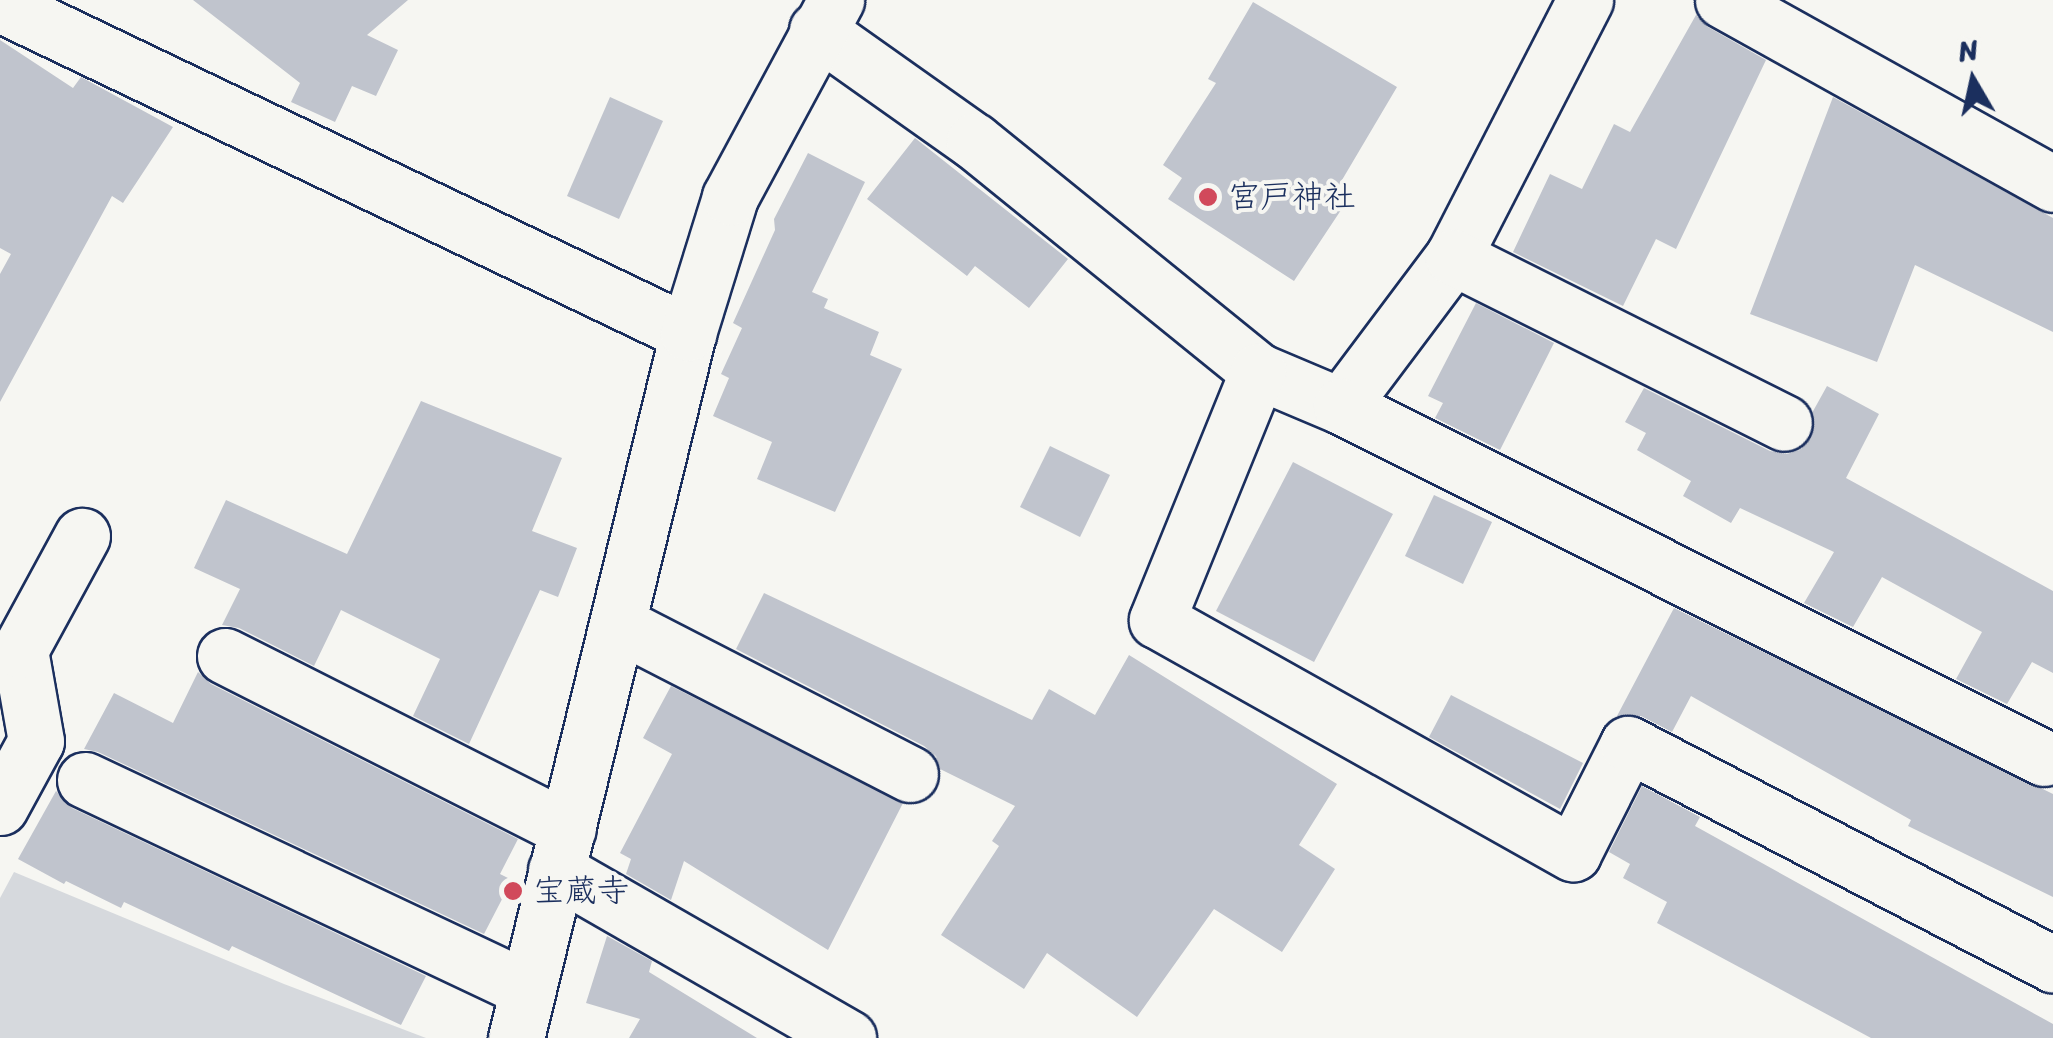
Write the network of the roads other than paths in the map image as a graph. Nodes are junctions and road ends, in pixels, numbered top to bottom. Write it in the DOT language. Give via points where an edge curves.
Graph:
graph roads {
  1 [pos="1586,0"];
  2 [pos="1724,0"];
  3 [pos="0,4"];
  4 [pos="826,15"];
  5 [pos="2053,184"];
  6 [pos="1453,257"];
  7 [pos="688,333"];
  8 [pos="1258,372"];
  9 [pos="1341,406"];
  10 [pos="1784,423"];
  11 [pos="82,536"];
  12 [pos="620,626"];
  13 [pos="224,656"];
  14 [pos="2044,758"];
  15 [pos="910,774"];
  16 [pos="85,780"];
  17 [pos="0,807"];
  18 [pos="562,849"];
  19 [pos="2053,964"];
  20 [pos="522,1014"];
  21 [pos="848,1038"];
  1 -- 6 [label="street"];
  2 -- 5 [label="street"];
  3 -- 7 [label="street"];
  4 -- 7 [label="street" via="730,196"];
  4 -- 8 [label="street"];
  6 -- 9 [label="street"];
  6 -- 10 [label="street"];
  7 -- 12 [label="street"];
  8 -- 9 [label="street"];
  8 -- 19 [label="street" via="1157,620 1573,853 1628,744"];
  9 -- 14 [label="street"];
  11 -- 17 [label="street" via="20,650 36,741"];
  12 -- 15 [label="street"];
  12 -- 18 [label="street"];
  13 -- 18 [label="street"];
  16 -- 20 [label="street"];
  18 -- 20 [label="street"];
  18 -- 21 [label="street"];
}
